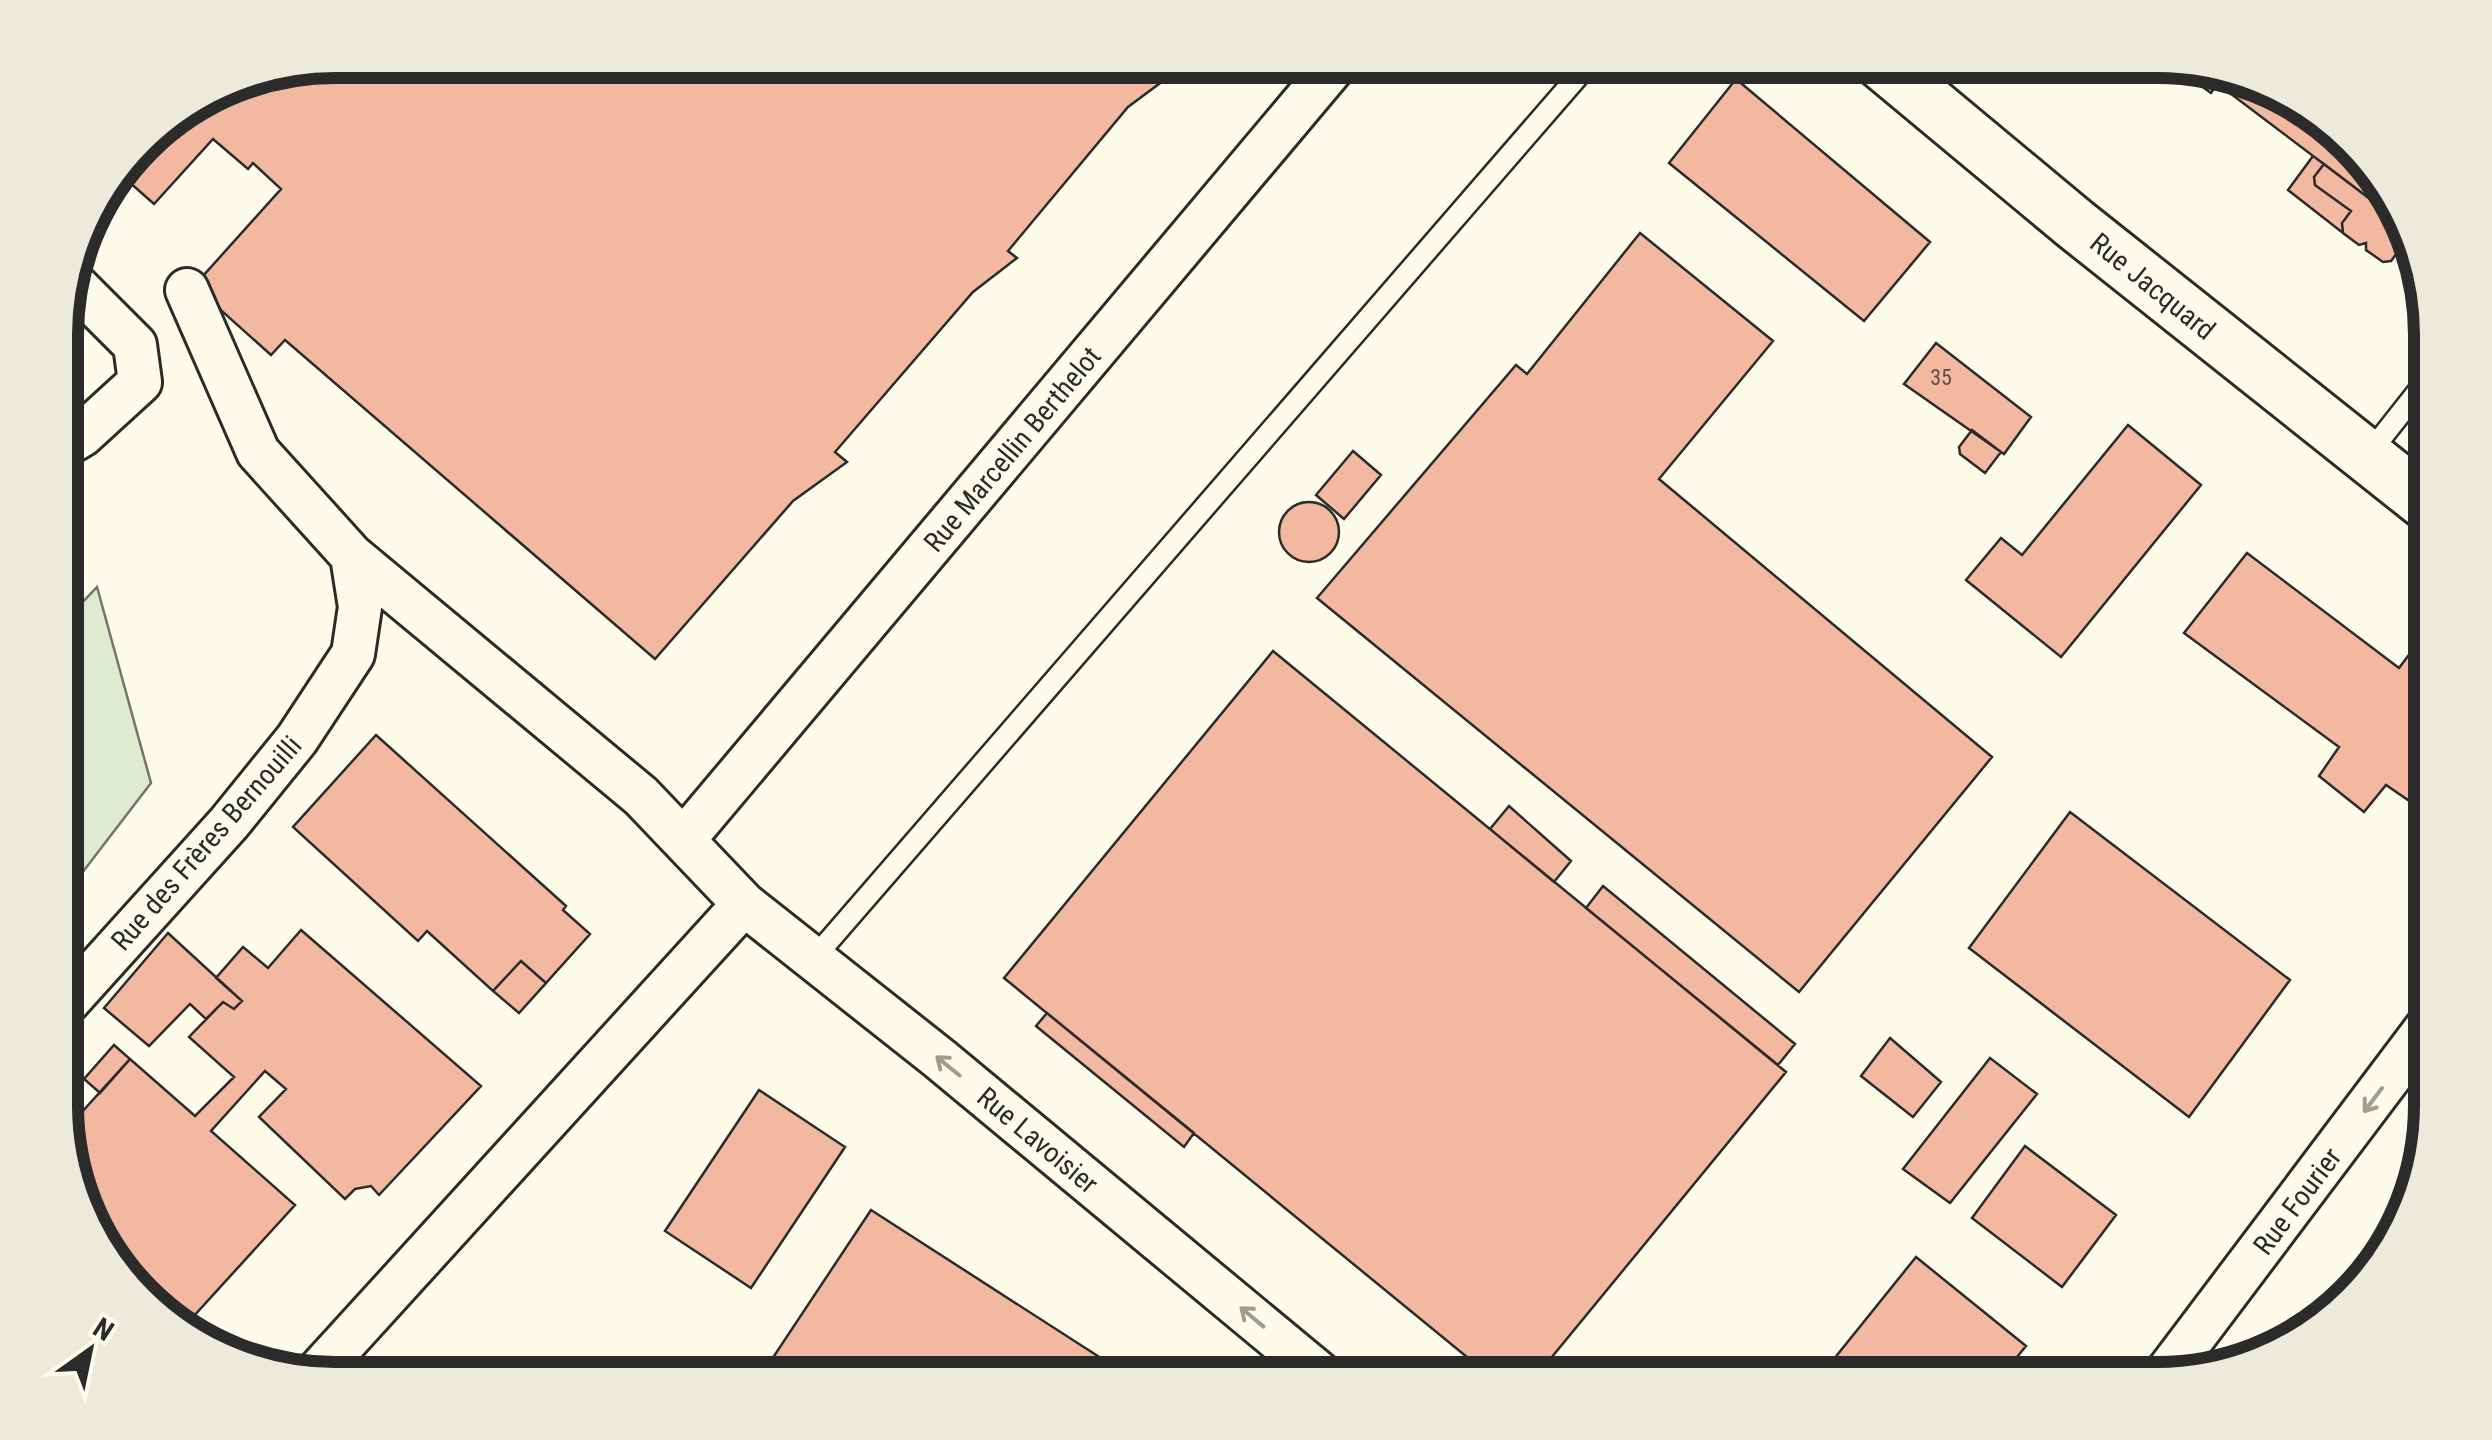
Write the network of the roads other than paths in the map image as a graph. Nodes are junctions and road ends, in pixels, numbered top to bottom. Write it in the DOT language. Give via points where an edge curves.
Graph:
graph roads {
  1 [pos="1324,78"];
  2 [pos="1576,78"];
  3 [pos="1900,78"];
  4 [pos="188,290"];
  5 [pos="82,293"];
  6 [pos="2414,398"];
  7 [pos="78,437"];
  8 [pos="2368,456"];
  9 [pos="2414,493"];
  10 [pos="352,556"];
  11 [pos="686,838"];
  12 [pos="744,904"];
  13 [pos="814,958"];
  14 [pos="78,990"];
  15 [pos="2414,1046"];
  16 [pos="327,1362"];
  17 [pos="1305,1362"];
  18 [pos="2176,1362"];
  1 -- 11 [label="street, Rue Marcellin Berthelot"];
  2 -- 13 [label="lane"];
  3 -- 8 [label="street, Rue Jacquard"];
  4 -- 10 [label="street" via="258,452"];
  5 -- 7 [label="street" via="135,346 140,382"];
  6 -- 8 [label="lane"];
  8 -- 9 [label="street, Rue Jacquard"];
  10 -- 11 [label="street"];
  10 -- 14 [label="street, Rue des Frères Bernouilli" via="360,607 352,654 229,823"];
  11 -- 12 [label="street"];
  12 -- 13 [label="street, Rue Lavoisier"];
  12 -- 16 [label="street"];
  17 -- 13 [label="street, Rue Lavoisier, one-way"];
  15 -- 18 [label="street, Rue Fourier, one-way"];
}
